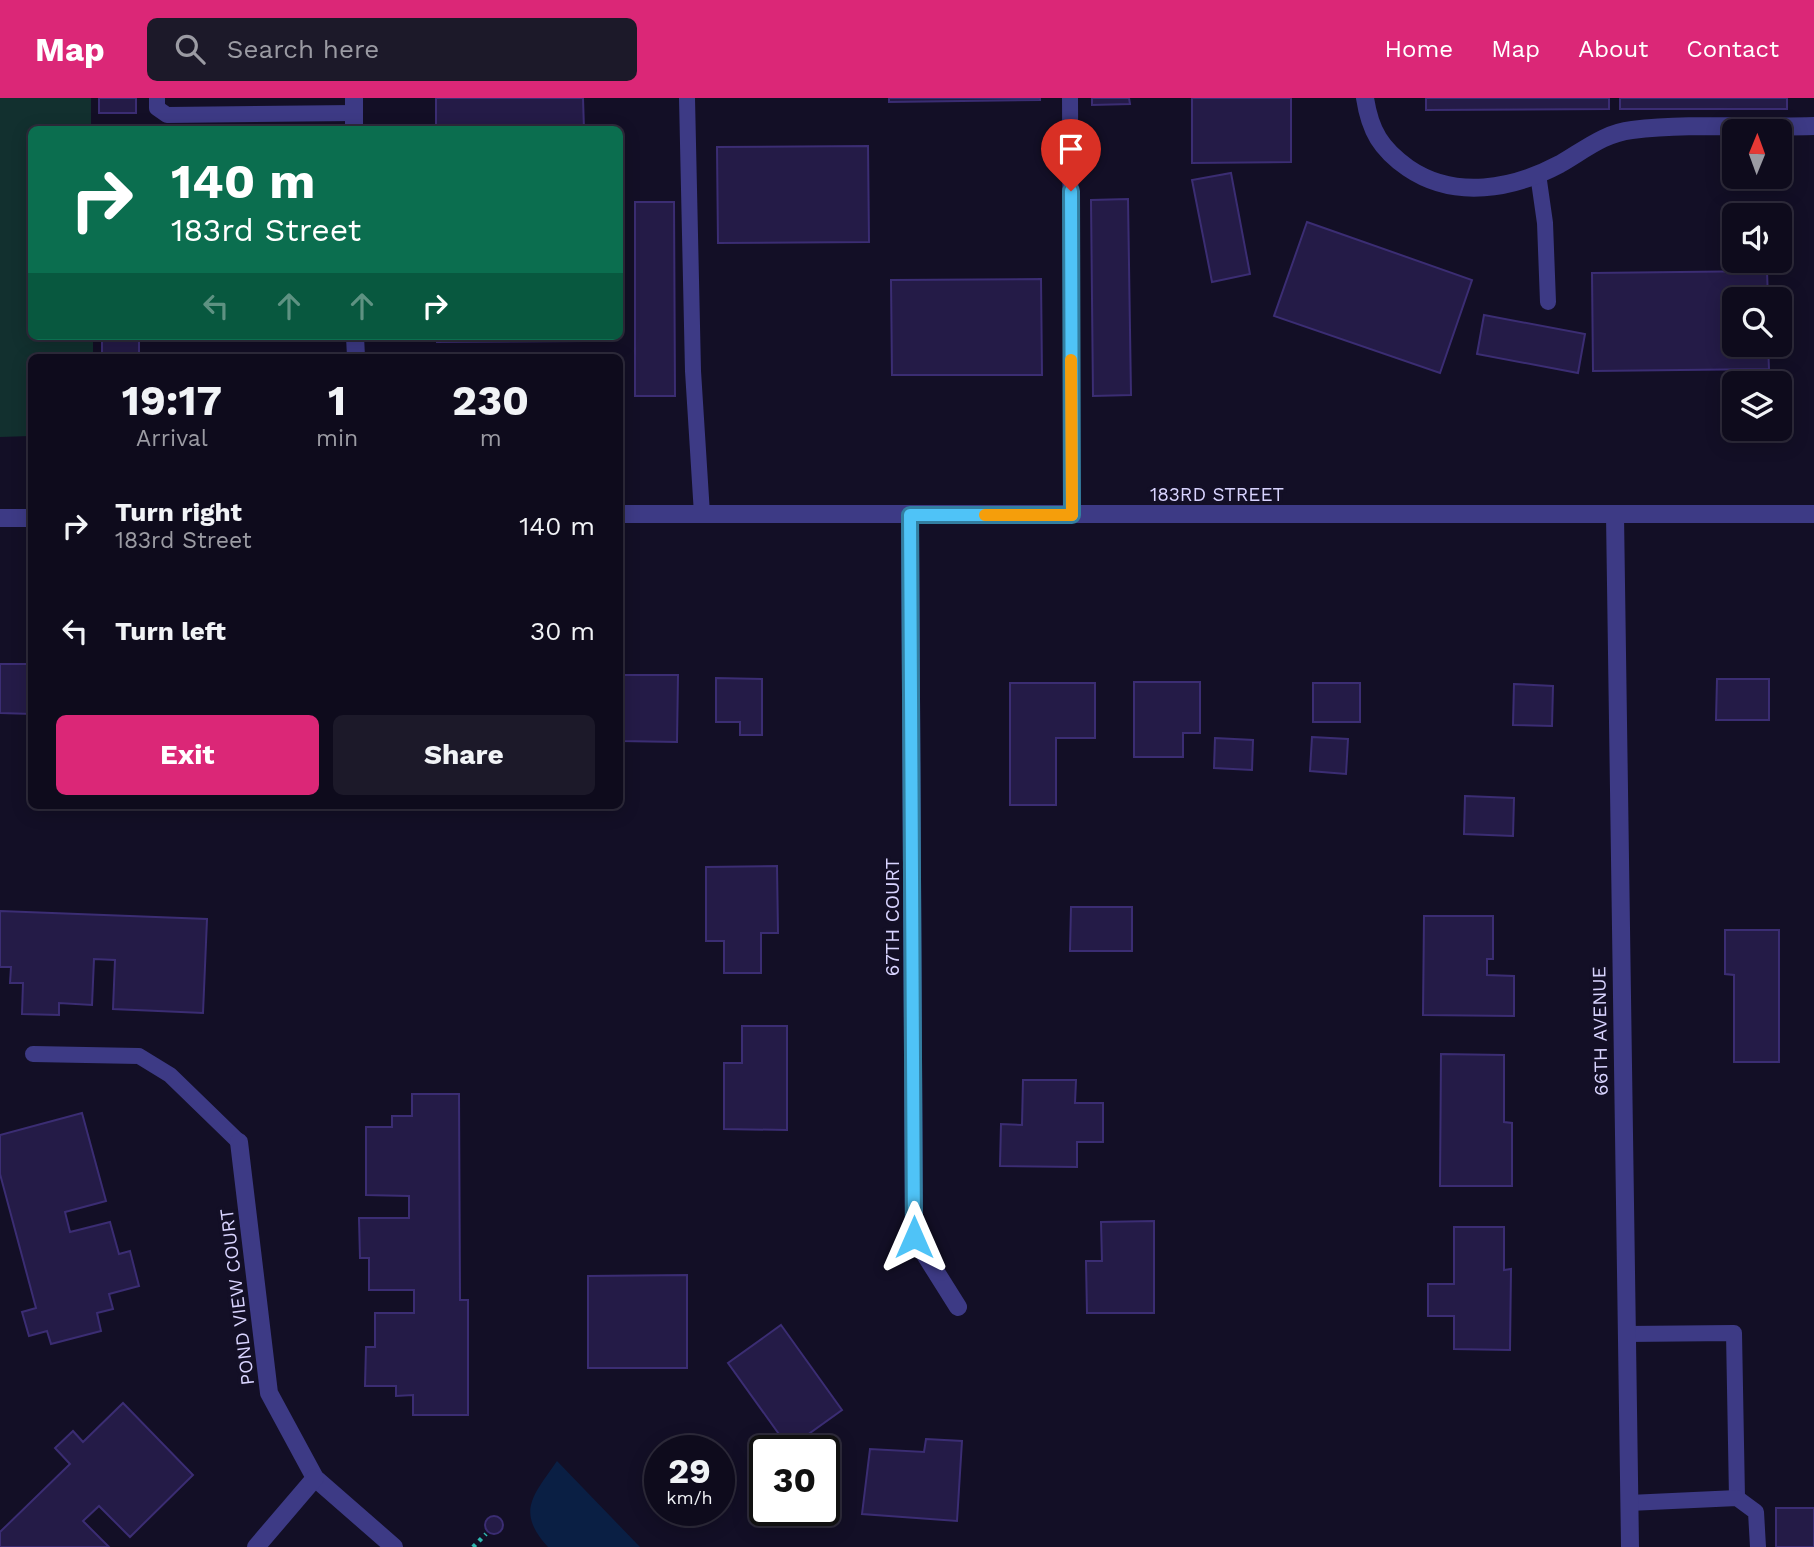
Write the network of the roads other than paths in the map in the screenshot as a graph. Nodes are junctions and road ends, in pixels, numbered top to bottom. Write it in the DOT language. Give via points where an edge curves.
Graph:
graph roads {
  1 [pos="157,98"];
  2 [pos="687,98"];
  3 [pos="1070,98"];
  4 [pos="1365,98"];
  5 [pos="354,113"];
  6 [pos="1814,127"];
  7 [pos="1538,174"];
  8 [pos="1548,302"];
  9 [pos="623,514"];
  10 [pos="702,514"];
  11 [pos="1814,514"];
  12 [pos="910,515"];
  13 [pos="1072,515"];
  14 [pos="1615,515"];
  15 [pos="0,518"];
  16 [pos="28,518"];
  17 [pos="33,1054"];
  18 [pos="239,1142"];
  19 [pos="958,1307"];
  20 [pos="1626,1334"];
  21 [pos="315,1478"];
  22 [pos="1737,1498"];
  23 [pos="1629,1503"];
  24 [pos="256,1547"];
  25 [pos="394,1547"];
  26 [pos="1630,1547"];
  27 [pos="1758,1547"];
  1 -- 5 [label="lane" via="157,108 167,115"];
  2 -- 10 [label="lane" via="693,371"];
  3 -- 13 [label="lane"];
  4 -- 7 [label="street" via="1386,152 1421,176 1457,187 1490,189"];
  6 -- 7 [label="street" via="1629,130 1592,142"];
  7 -- 8 [label="lane"];
  9 -- 10 [label="street, 183RD STREET"];
  10 -- 12 [label="street, 183RD STREET"];
  11 -- 14 [label="street, 183RD STREET"];
  12 -- 13 [label="street, 183RD STREET"];
  12 -- 19 [label="street, 67TH COURT" via="914,1237"];
  13 -- 14 [label="street, 183RD STREET"];
  14 -- 20 [label="street, 66TH AVENUE"];
  15 -- 16 [label="street"];
  17 -- 18 [label="lane" via="139,1056 170,1075"];
  18 -- 21 [label="street, POND VIEW COURT" via="269,1394"];
  20 -- 22 [label="lane" via="1734,1332"];
  20 -- 23 [label="street, 66TH AVENUE"];
  21 -- 24 [label="street"];
  21 -- 25 [label="street"];
  22 -- 23 [label="lane"];
  22 -- 27 [label="lane" via="1756,1512"];
  23 -- 26 [label="street, 66TH AVENUE"];
}
